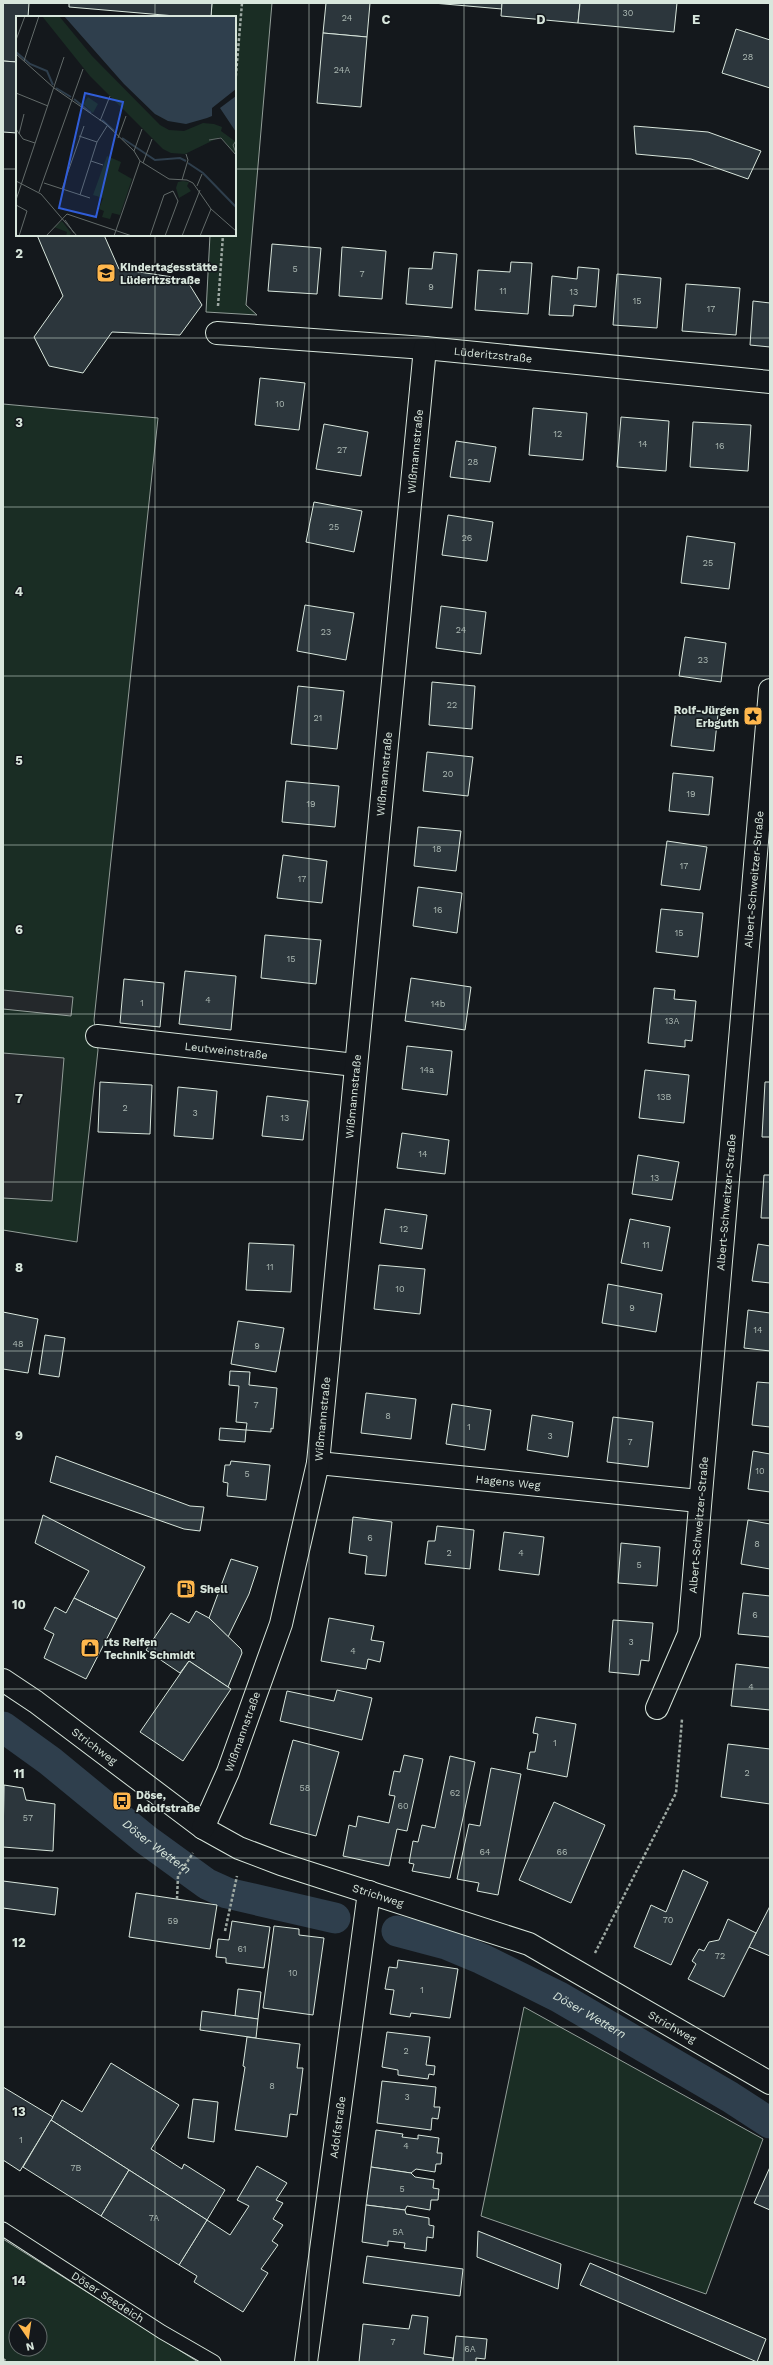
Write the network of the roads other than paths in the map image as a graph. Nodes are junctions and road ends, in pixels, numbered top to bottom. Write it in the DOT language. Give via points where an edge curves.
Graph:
graph roads {
  1 [pos="216,333"];
  2 [pos="425,348"];
  3 [pos="770,382"];
  4 [pos="770,690"];
  5 [pos="97,1036"];
  6 [pos="355,1065"];
  7 [pos="318,1463"];
  8 [pos="700,1502"];
  9 [pos="3,1680"];
  10 [pos="657,1708"];
  11 [pos="203,1828"];
  12 [pos="369,1892"];
  13 [pos="770,2083"];
  14 [pos="3,2230"];
  15 [pos="214,2362"];
  16 [pos="306,2362"];
  1 -- 2 [label="street, Lüderitzstraße"];
  2 -- 3 [label="street, Lüderitzstraße"];
  2 -- 6 [label="street, Wißmannstraße"];
  4 -- 8 [label="street, Albert-Schweitzer-Straße"];
  5 -- 6 [label="street, Leutweinstraße"];
  6 -- 7 [label="street, Wißmannstraße"];
  7 -- 8 [label="street, Hagens Weg"];
  7 -- 11 [label="street, Wißmannstraße" via="281,1624 228,1772"];
  8 -- 10 [label="street, Albert-Schweitzer-Straße" via="689,1634"];
  9 -- 11 [label="street, Strichweg"];
  11 -- 12 [label="street, Strichweg" via="244,1850"];
  12 -- 13 [label="street, Strichweg" via="528,1944"];
  12 -- 16 [label="street, Adolfstraße"];
  14 -- 15 [label="lane, Döser Seedeich" via="162,2332"];
}
